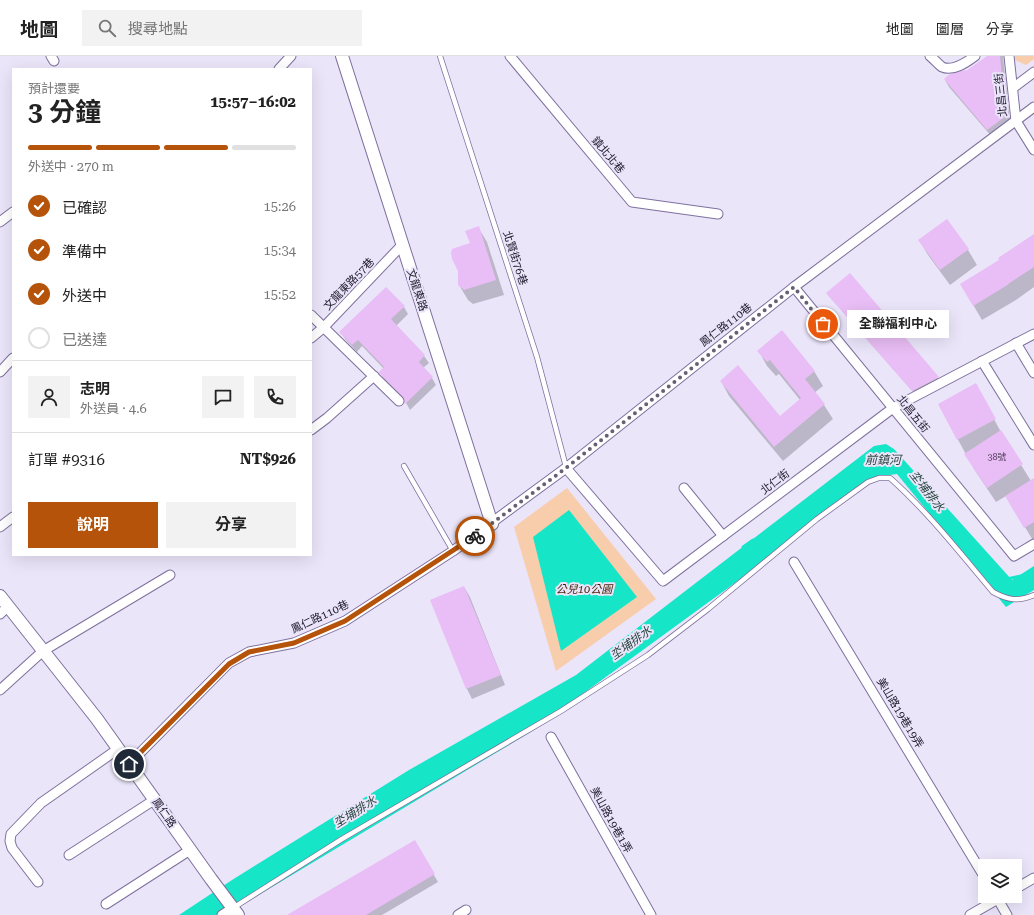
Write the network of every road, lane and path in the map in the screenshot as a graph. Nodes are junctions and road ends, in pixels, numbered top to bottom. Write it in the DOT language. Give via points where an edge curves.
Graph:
graph roads {
  1 [pos="291,56"];
  2 [pos="342,56"];
  3 [pos="440,56"];
  4 [pos="510,56"];
  5 [pos="930,56"];
  6 [pos="975,56"];
  7 [pos="1009,56"];
  8 [pos="280,68"];
  9 [pos="1034,72"];
  10 [pos="1013,88"];
  11 [pos="1034,107"];
  12 [pos="1016,121"];
  13 [pos="1034,150"];
  14 [pos="12,213"];
  15 [pos="718,214"];
  16 [pos="0,222"];
  17 [pos="402,245"];
  18 [pos="794,287"];
  19 [pos="312,316"];
  20 [pos="323,328"];
  21 [pos="1034,334"];
  22 [pos="312,337"];
  23 [pos="1016,343"];
  24 [pos="12,359"];
  25 [pos="982,361"];
  26 [pos="0,372"];
  27 [pos="1034,373"];
  28 [pos="374,376"];
  29 [pos="399,401"];
  30 [pos="893,408"];
  31 [pos="312,429"];
  32 [pos="1034,444"];
  33 [pos="404,466"];
  34 [pos="566,468"];
  35 [pos="684,488"];
  36 [pos="12,518"];
  37 [pos="492,524"];
  38 [pos="0,527"];
  39 [pos="723,536"];
  40 [pos="1034,544"];
  41 [pos="453,551"];
  42 [pos="794,562"];
  43 [pos="170,575"];
  44 [pos="1034,595"];
  45 [pos="3,605"];
  46 [pos="44,651"];
  47 [pos="0,690"];
  48 [pos="551,736"];
  49 [pos="118,749"];
  50 [pos="129,764"];
  51 [pos="154,800"];
  52 [pos="190,850"];
  53 [pos="68,855"];
  54 [pos="978,866"];
  55 [pos="1034,878"];
  56 [pos="38,882"];
  57 [pos="1022,885"];
  58 [pos="989,903"];
  59 [pos="1002,903"];
  60 [pos="106,904"];
  61 [pos="233,909"];
  62 [pos="466,910"];
  63 [pos="222,915"];
  64 [pos="458,915"];
  65 [pos="651,915"];
  66 [pos="970,915"];
  67 [pos="1007,915"];
  1 -- 8 [label="street"];
  2 -- 17 [label="street, 文龍東路"];
  3 -- 34 [label="lane, 北賢街76巷" via="537,357"];
  4 -- 15 [label="street, 鎮北北巷" via="632,202"];
  5 -- 6 [label="street" via="948,68 956,67"];
  7 -- 10 [label="street, 北昌三街"];
  9 -- 10 [label="street"];
  10 -- 12 [label="street, 北昌三街"];
  11 -- 12 [label="street, 鳳仁路110巷"];
  12 -- 13 [label="street, 北昌三街"];
  12 -- 18 [label="street, 鳳仁路110巷"];
  14 -- 16 [label="street"];
  17 -- 20 [label="street, 文龍東路57巷"];
  17 -- 37 [label="street, 文龍東路"];
  18 -- 30 [label="street, 北昌五街"];
  18 -- 34 [label="street, 鳳仁路110巷"];
  19 -- 20 [label="street"];
  20 -- 22 [label="street, 文龍東路57巷"];
  20 -- 28 [label="street"];
  21 -- 23 [label="street, 北仁街"];
  23 -- 25 [label="street, 北仁街"];
  23 -- 27 [label="street"];
  24 -- 26 [label="street"];
  25 -- 30 [label="street, 北仁街"];
  25 -- 32 [label="street"];
  28 -- 29 [label="street"];
  28 -- 31 [label="street"];
  30 -- 39 [label="street, 北仁街"];
  30 -- 40 [label="street, 北昌五街" via="1014,556"];
  33 -- 41 [label="lane"];
  34 -- 37 [label="street, 鳳仁路110巷"];
  34 -- 39 [label="street, 北仁街" via="663,581"];
  35 -- 39 [label="street"];
  36 -- 38 [label="street"];
  37 -- 41 [label="street, 鳳仁路110巷"];
  41 -- 50 [label="street, 鳳仁路110巷" via="345,621 294,643 249,652 229,664"];
  42 -- 54 [label="street, 美山路19巷19弄"];
  43 -- 46 [label="street"];
  44 -- 61 [label="lane" via="1024,599 1005,599 993,592 926,514 890,478 868,482 817,519 648,655 561,711 342,839"];
  45 -- 46 [label="street, 鳳仁路"];
  46 -- 47 [label="street"];
  46 -- 49 [label="street, 鳳仁路"];
  48 -- 65 [label="street, 美山路19巷1弄"];
  49 -- 50 [label="street, 鳳仁路"];
  49 -- 56 [label="street" via="41,803 11,834 12,848"];
  50 -- 51 [label="street, 鳳仁路"];
  51 -- 52 [label="street, 鳳仁路"];
  51 -- 53 [label="street"];
  52 -- 60 [label="street"];
  52 -- 61 [label="street, 鳳仁路"];
  55 -- 57 [label="street"];
  58 -- 66 [label="street"];
  59 -- 67 [label="street"];
  61 -- 63 [label="street"];
  62 -- 64 [label="street"];
}
